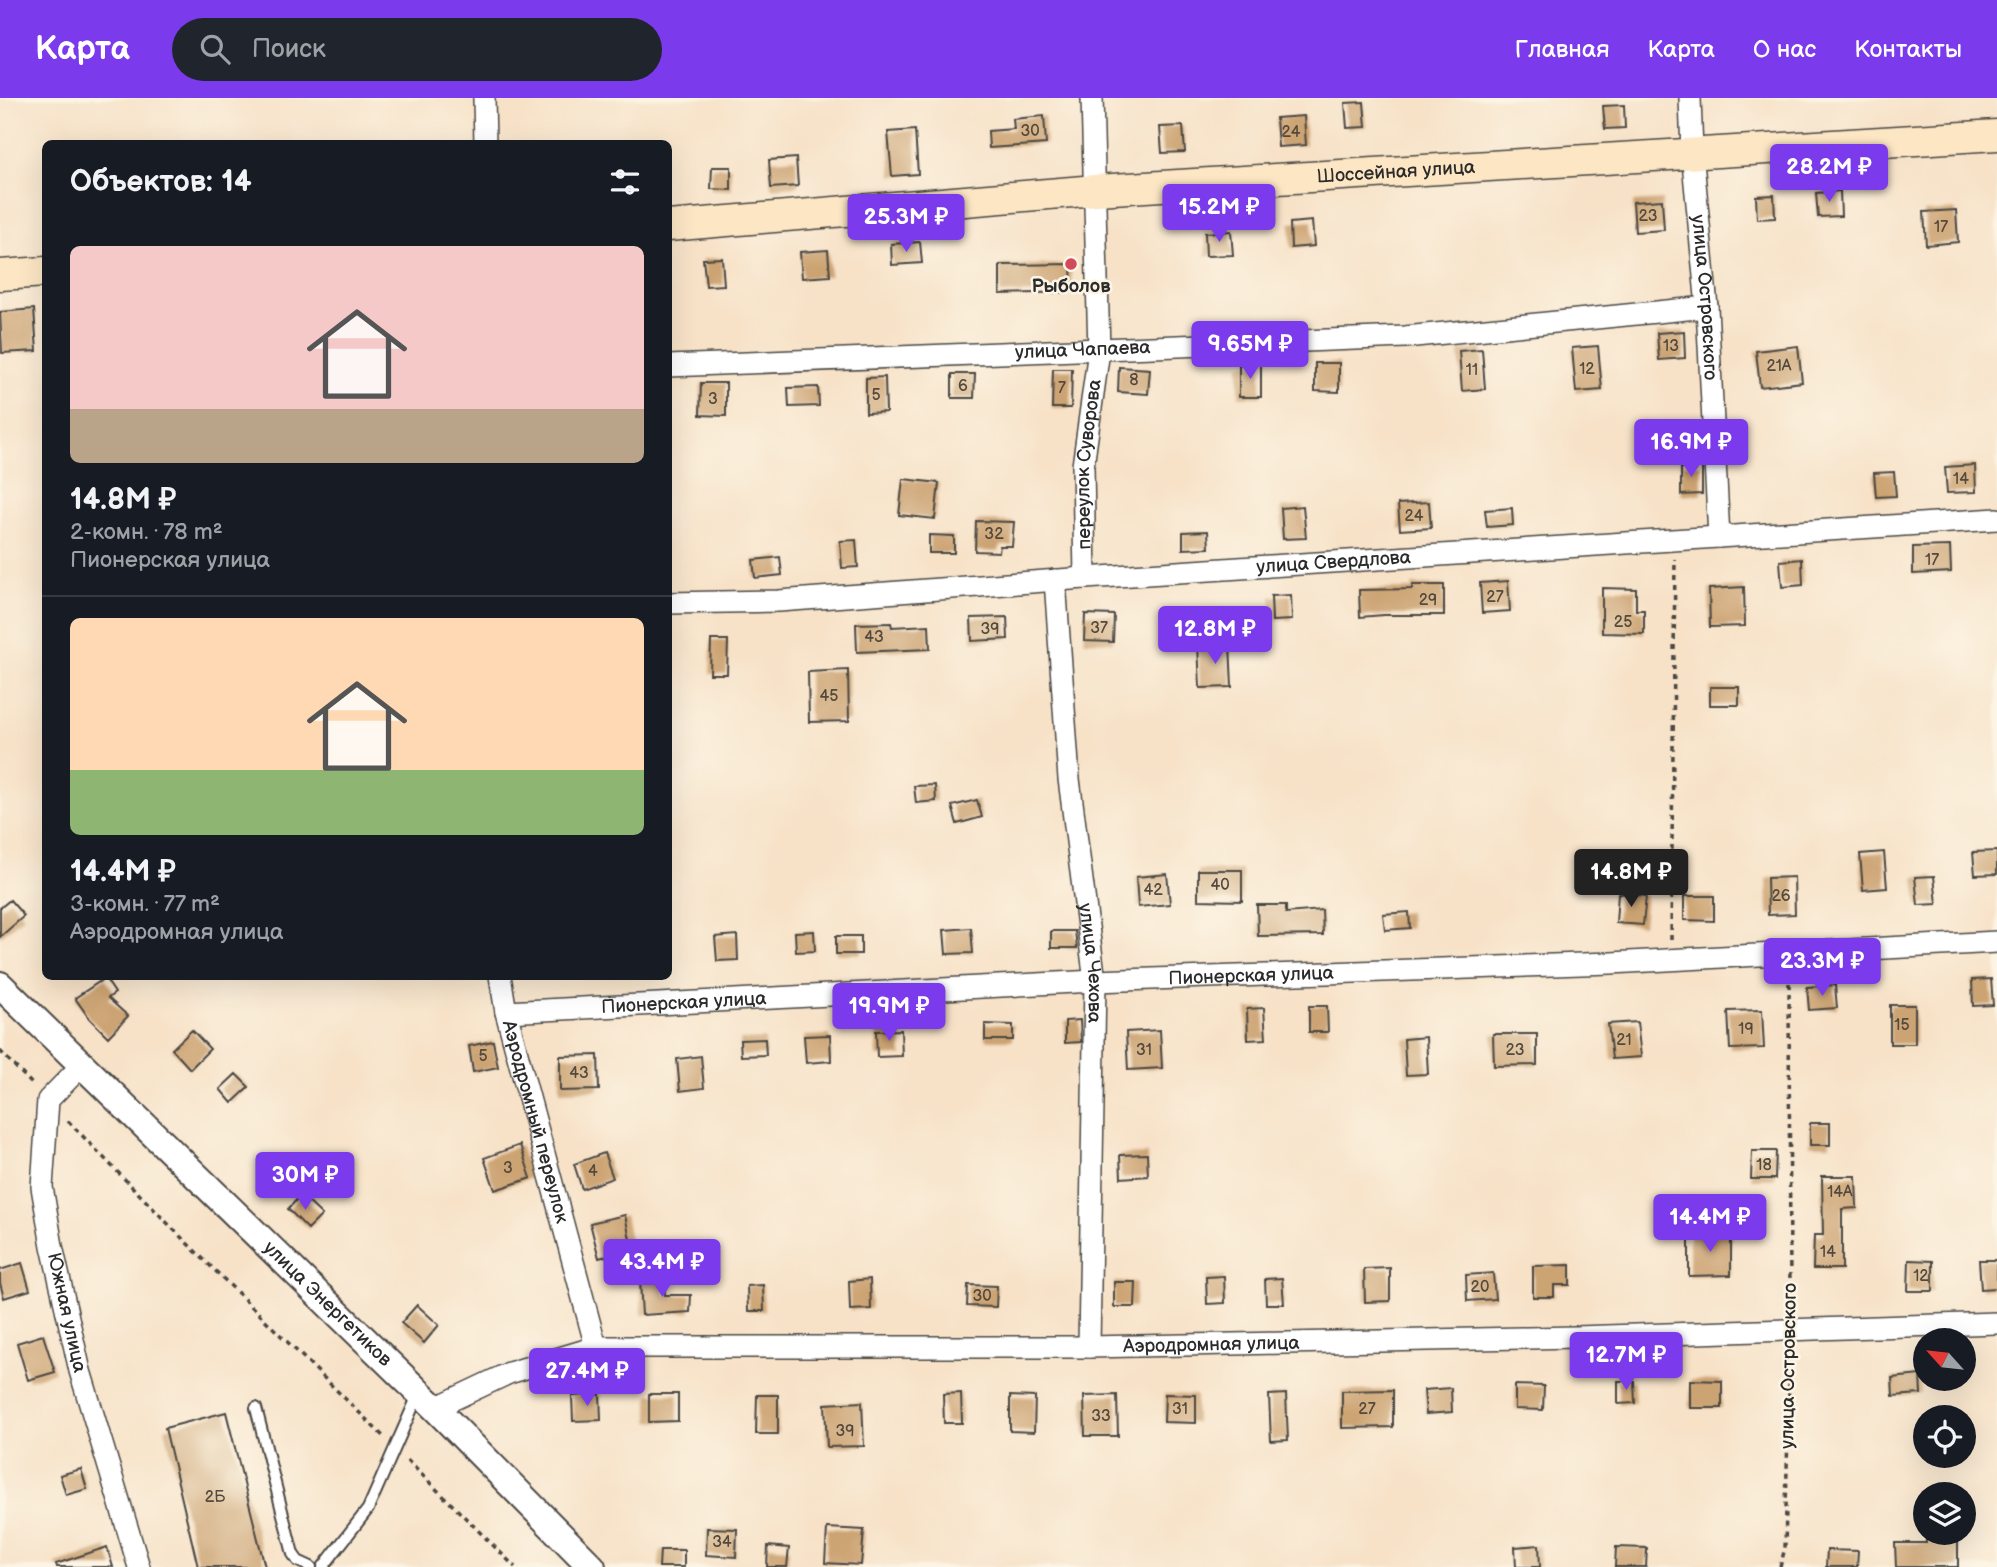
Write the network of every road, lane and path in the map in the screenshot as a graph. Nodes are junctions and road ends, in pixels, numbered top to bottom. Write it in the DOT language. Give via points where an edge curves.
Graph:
graph roads {
  1 [pos="484,98"];
  2 [pos="1092,98"];
  3 [pos="1690,98"];
  4 [pos="1997,135"];
  5 [pos="485,140"];
  6 [pos="1692,152"];
  7 [pos="1096,190"];
  8 [pos="672,226"];
  9 [pos="42,272"];
  10 [pos="0,275"];
  11 [pos="1707,307"];
  12 [pos="1099,349"];
  13 [pos="672,366"];
  14 [pos="1997,519"];
  15 [pos="1719,537"];
  16 [pos="1675,540"];
  17 [pos="1085,578"];
  18 [pos="1055,580"];
  19 [pos="672,603"];
  20 [pos="1997,942"];
  21 [pos="1789,953"];
  22 [pos="1671,960"];
  23 [pos="501,980"];
  24 [pos="1095,981"];
  25 [pos="0,985"];
  26 [pos="506,1012"];
  27 [pos="0,1051"];
  28 [pos="82,1065"];
  29 [pos="48,1100"];
  30 [pos="1997,1323"];
  31 [pos="1790,1330"];
  32 [pos="596,1347"];
  33 [pos="1089,1347"];
  34 [pos="427,1401"];
  35 [pos="256,1408"];
  36 [pos="395,1448"];
  37 [pos="139,1567"];
  38 [pos="311,1567"];
  39 [pos="323,1567"];
  40 [pos="515,1567"];
  41 [pos="592,1567"];
  42 [pos="1780,1567"];
  1 -- 5 [label="street"];
  2 -- 7 [label="street, переулок Суворова"];
  3 -- 6 [label="street, улица Островского"];
  4 -- 6 [label="main road, Шоссейная улица"];
  6 -- 7 [label="main road, Шоссейная улица"];
  6 -- 11 [label="street, улица Островского"];
  7 -- 8 [label="main road, Шоссейная улица"];
  7 -- 12 [label="street, переулок Суворова"];
  9 -- 10 [label="main road"];
  11 -- 12 [label="street, улица Чапаева" via="1405,337"];
  11 -- 15 [label="street, улица Островского"];
  12 -- 13 [label="street, улица Чапаева"];
  12 -- 17 [label="street, переулок Суворова" via="1083,466"];
  14 -- 15 [label="street, улица Свердлова"];
  15 -- 16 [label="street, улица Свердлова"];
  16 -- 17 [label="street, улица Свердлова"];
  16 -- 22 [label="path"];
  17 -- 18 [label="street, улица Свердлова"];
  18 -- 19 [label="street, улица Свердлова" via="779,601"];
  18 -- 24 [label="street, улица Чехова" via="1069,779"];
  20 -- 21 [label="street, Пионерская улица"];
  21 -- 22 [label="street, Пионерская улица"];
  21 -- 31 [label="path, улица Островского"];
  22 -- 24 [label="street, Пионерская улица"];
  23 -- 26 [label="street, Аэродромный переулок"];
  24 -- 26 [label="street, Пионерская улица"];
  24 -- 33 [label="street, улица Чехова"];
  25 -- 28 [label="street, улица Энергетиков"];
  26 -- 32 [label="street, Аэродромный переулок"];
  27 -- 29 [label="path"];
  28 -- 29 [label="street"];
  28 -- 34 [label="street, улица Энергетиков"];
  29 -- 36 [label="path"];
  29 -- 37 [label="street, Южная улица" via="42,1187 52,1246 80,1371"];
  30 -- 31 [label="street, Аэродромная улица"];
  31 -- 33 [label="street, Аэродромная улица"];
  31 -- 42 [label="path, улица Островского" via="1786,1548"];
  32 -- 33 [label="street, Аэродромная улица"];
  32 -- 34 [label="street, Аэродромная улица"];
  34 -- 36 [label="lane"];
  34 -- 41 [label="street, улица Энергетиков"];
  35 -- 38 [label="lane" via="293,1554"];
  36 -- 39 [label="lane" via="368,1509"];
  36 -- 40 [label="path"];
}
